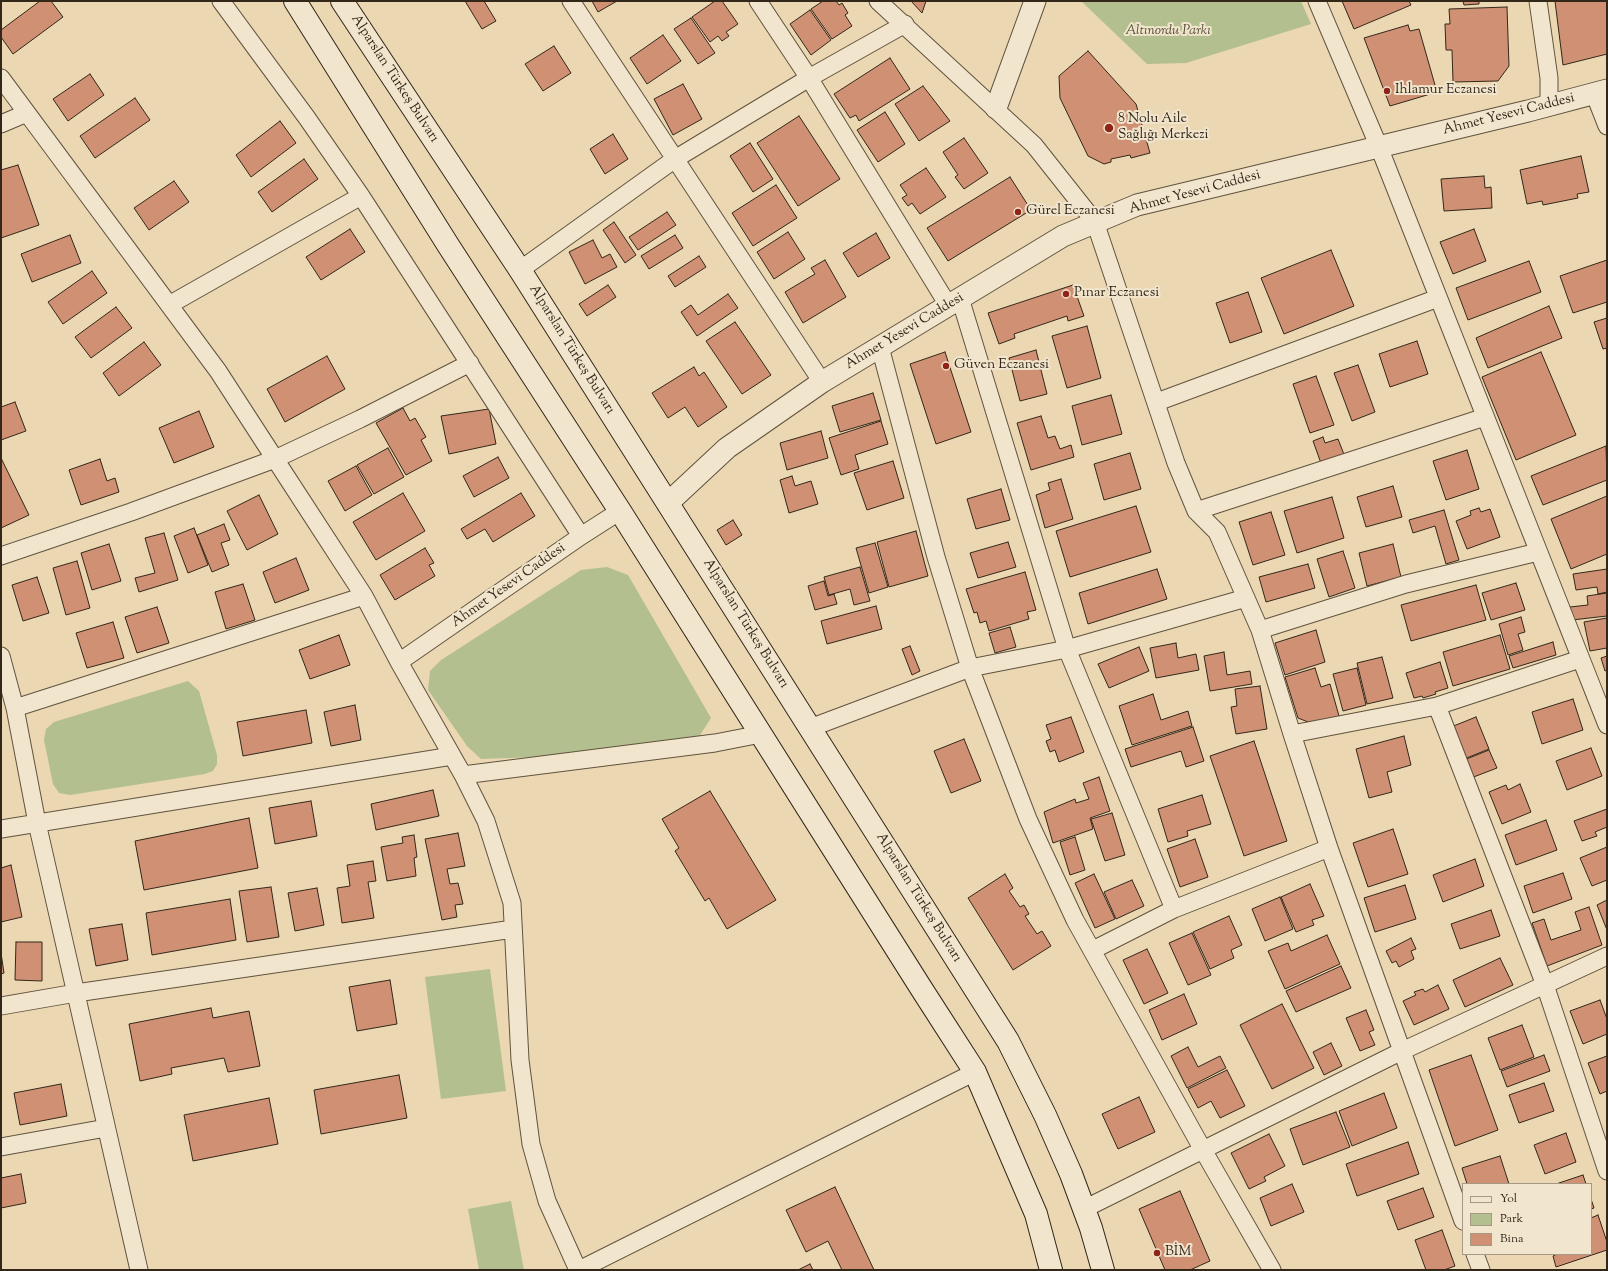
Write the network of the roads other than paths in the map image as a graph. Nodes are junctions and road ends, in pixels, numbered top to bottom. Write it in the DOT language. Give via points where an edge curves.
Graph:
graph roads {
  1 [pos="221,1"];
  2 [pos="296,1"];
  3 [pos="342,1"];
  4 [pos="571,1"];
  5 [pos="758,1"];
  6 [pos="878,1"];
  7 [pos="1035,1"];
  8 [pos="1317,1"];
  9 [pos="1538,1"];
  10 [pos="905,24"];
  11 [pos="1,78"];
  12 [pos="809,78"];
  13 [pos="1601,92"];
  14 [pos="1549,105"];
  15 [pos="996,108"];
  16 [pos="27,113"];
  17 [pos="1,124"];
  18 [pos="1607,126"];
  19 [pos="1379,147"];
  20 [pos="675,159"];
  21 [pos="361,196"];
  22 [pos="1095,222"];
  23 [pos="520,270"];
  24 [pos="1438,298"];
  25 [pos="954,302"];
  26 [pos="169,305"];
  27 [pos="880,347"];
  28 [pos="470,363"];
  29 [pos="822,382"];
  30 [pos="1156,402"];
  31 [pos="1485,417"];
  32 [pos="275,459"];
  33 [pos="668,503"];
  34 [pos="620,511"];
  35 [pos="1196,511"];
  36 [pos="580,536"];
  37 [pos="1538,552"];
  38 [pos="1,556"];
  39 [pos="364,596"];
  40 [pos="1246,598"];
  41 [pos="1260,630"];
  42 [pos="1068,649"];
  43 [pos="1,656"];
  44 [pos="1580,659"];
  45 [pos="400,662"];
  46 [pos="970,668"];
  47 [pos="1603,703"];
  48 [pos="1437,706"];
  49 [pos="15,708"];
  50 [pos="1607,725"];
  51 [pos="810,728"];
  52 [pos="761,734"];
  53 [pos="1292,734"];
  54 [pos="452,756"];
  55 [pos="463,775"];
  56 [pos="37,823"];
  57 [pos="1,829"];
  58 [pos="1329,848"];
  59 [pos="1174,909"];
  60 [pos="513,929"];
  61 [pos="1093,950"];
  62 [pos="1607,956"];
  63 [pos="1544,985"];
  64 [pos="76,993"];
  65 [pos="1,1006"];
  66 [pos="1402,1051"];
  67 [pos="976,1072"];
  68 [pos="106,1128"];
  69 [pos="1,1147"];
  70 [pos="1203,1150"];
  71 [pos="1607,1171"];
  72 [pos="1084,1209"];
  73 [pos="1462,1218"];
  74 [pos="1475,1255"];
  75 [pos="139,1270"];
  76 [pos="579,1270"];
  77 [pos="1051,1270"];
  78 [pos="1103,1270"];
  79 [pos="1272,1270"];
  80 [pos="1481,1270"];
  1 -- 21 [label="street"];
  2 -- 34 [label="main road" via="448,245"];
  3 -- 23 [label="main road, Alparslan Türkeş Bulvarı"];
  4 -- 20 [label="street"];
  5 -- 12 [label="street"];
  6 -- 10 [label="street"];
  7 -- 15 [label="street"];
  8 -- 19 [label="street"];
  9 -- 14 [label="street" via="1549,78"];
  10 -- 12 [label="street"];
  10 -- 15 [label="street"];
  11 -- 16 [label="street"];
  12 -- 20 [label="street"];
  12 -- 25 [label="street"];
  13 -- 14 [label="street, Ahmet Yesevi Caddesi"];
  13 -- 18 [label="street"];
  14 -- 19 [label="street, Ahmet Yesevi Caddesi"];
  15 -- 22 [label="street" via="1034,145"];
  16 -- 17 [label="street"];
  16 -- 26 [label="street"];
  19 -- 22 [label="street, Ahmet Yesevi Caddesi" via="1137,205"];
  19 -- 24 [label="street"];
  20 -- 23 [label="street"];
  20 -- 29 [label="street"];
  21 -- 26 [label="street"];
  21 -- 28 [label="street"];
  22 -- 25 [label="street, Ahmet Yesevi Caddesi" via="1063,236"];
  22 -- 30 [label="street"];
  23 -- 33 [label="main road, Alparslan Türkeş Bulvarı"];
  24 -- 30 [label="street"];
  24 -- 31 [label="street"];
  25 -- 27 [label="street, Ahmet Yesevi Caddesi"];
  25 -- 42 [label="street"];
  26 -- 32 [label="street" via="218,371"];
  27 -- 29 [label="street, Ahmet Yesevi Caddesi"];
  27 -- 46 [label="street" via="936,557"];
  28 -- 32 [label="street"];
  28 -- 36 [label="street"];
  29 -- 33 [label="street, Ahmet Yesevi Caddesi" via="727,448"];
  30 -- 35 [label="street" via="1176,463"];
  31 -- 35 [label="street"];
  31 -- 37 [label="street"];
  32 -- 38 [label="street"];
  32 -- 39 [label="street"];
  33 -- 51 [label="main road, Alparslan Türkeş Bulvarı"];
  34 -- 36 [label="street, Ahmet Yesevi Caddesi"];
  34 -- 52 [label="main road"];
  35 -- 40 [label="street" via="1217,532"];
  36 -- 45 [label="street, Ahmet Yesevi Caddesi"];
  37 -- 41 [label="street" via="1406,584"];
  37 -- 44 [label="street"];
  39 -- 45 [label="street"];
  39 -- 49 [label="street"];
  40 -- 41 [label="street"];
  40 -- 42 [label="street"];
  41 -- 53 [label="street"];
  42 -- 46 [label="street"];
  42 -- 59 [label="street"];
  43 -- 49 [label="street"];
  44 -- 47 [label="street"];
  44 -- 48 [label="street"];
  45 -- 54 [label="street"];
  46 -- 51 [label="street"];
  46 -- 61 [label="street" via="1028,819"];
  47 -- 50 [label="street"];
  48 -- 53 [label="street"];
  48 -- 63 [label="street"];
  49 -- 56 [label="street"];
  51 -- 72 [label="main road, Alparslan Türkeş Bulvarı" via="1008,1041 1045,1115"];
  52 -- 55 [label="street" via="715,743"];
  52 -- 67 [label="main road"];
  53 -- 58 [label="street"];
  54 -- 55 [label="street"];
  54 -- 56 [label="street"];
  55 -- 60 [label="street" via="486,820 512,903"];
  56 -- 57 [label="street"];
  56 -- 64 [label="street"];
  58 -- 59 [label="street"];
  58 -- 66 [label="street"];
  59 -- 61 [label="street"];
  60 -- 64 [label="street"];
  60 -- 76 [label="street" via="520,1060 531,1144 547,1201"];
  61 -- 70 [label="street"];
  62 -- 63 [label="street"];
  63 -- 66 [label="street"];
  63 -- 71 [label="street"];
  64 -- 65 [label="street"];
  64 -- 68 [label="street"];
  66 -- 70 [label="street"];
  66 -- 73 [label="street"];
  67 -- 76 [label="street"];
  67 -- 77 [label="main road" via="1036,1214"];
  68 -- 69 [label="street"];
  68 -- 75 [label="street"];
  70 -- 72 [label="street"];
  70 -- 79 [label="street"];
  72 -- 78 [label="main road, Alparslan Türkeş Bulvarı"];
  74 -- 80 [label="street"];
}
